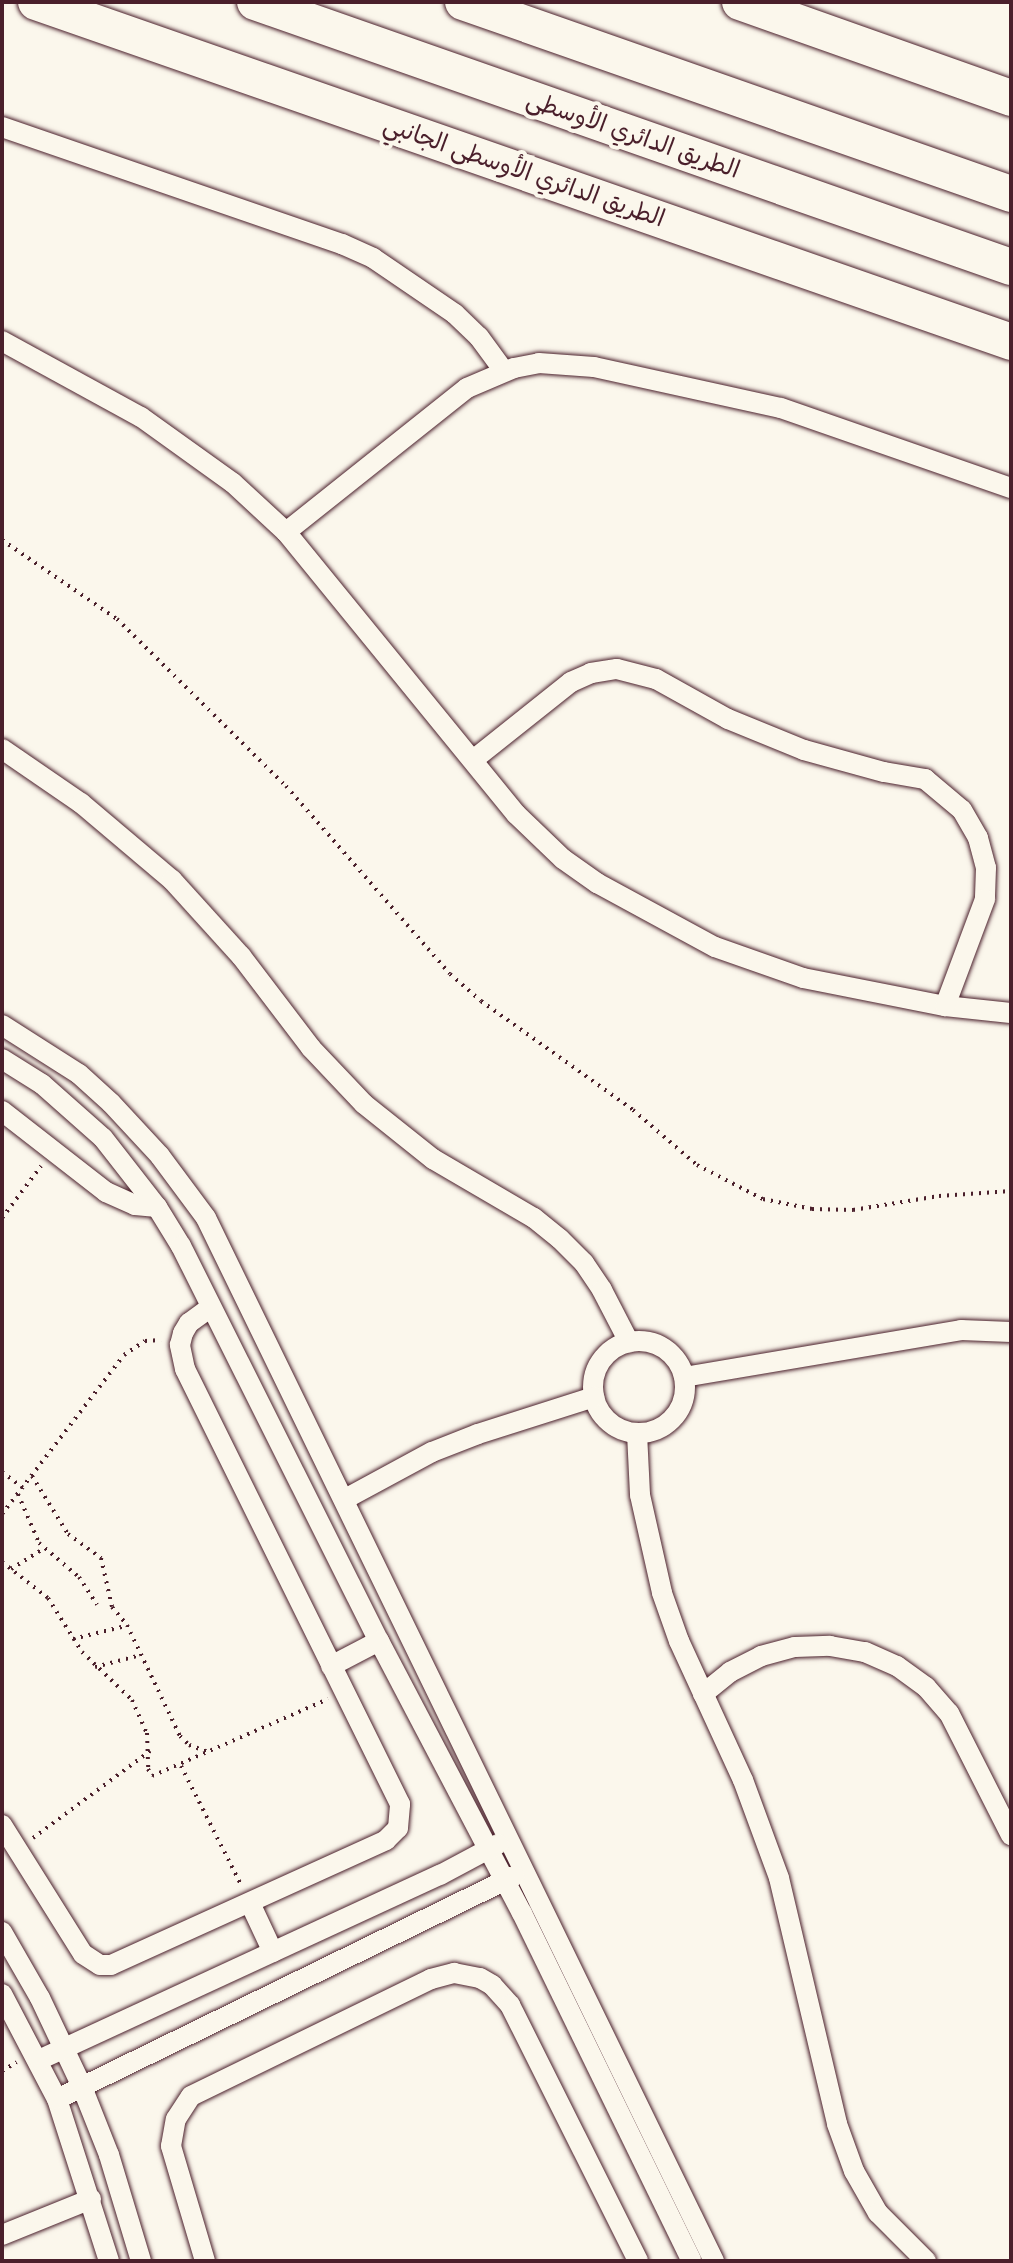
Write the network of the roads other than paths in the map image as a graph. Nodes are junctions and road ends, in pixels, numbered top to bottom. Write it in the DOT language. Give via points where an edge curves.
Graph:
graph roads {
  1 [pos="36,2"];
  2 [pos="255,2"];
  3 [pos="463,2"];
  4 [pos="740,2"];
  5 [pos="1011,98"];
  6 [pos="2,127"];
  7 [pos="1011,194"];
  8 [pos="1011,267"];
  9 [pos="2,341"];
  10 [pos="1011,342"];
  11 [pos="504,371"];
  12 [pos="1011,488"];
  13 [pos="286,532"];
  14 [pos="2,749"];
  15 [pos="473,760"];
  16 [pos="945,1006"];
  17 [pos="1011,1013"];
  18 [pos="2,1025"];
  19 [pos="2,1059"];
  20 [pos="2,1111"];
  21 [pos="157,1207"];
  22 [pos="211,1307"];
  23 [pos="1011,1332"];
  24 [pos="629,1342"];
  25 [pos="684,1377"];
  26 [pos="594,1397"];
  27 [pos="637,1433"];
  28 [pos="345,1499"];
  29 [pos="379,1641"];
  30 [pos="331,1666"];
  31 [pos="703,1694"];
  32 [pos="450,1717"];
  33 [pos="424,1730"];
  34 [pos="2,1825"];
  35 [pos="1011,1835"];
  36 [pos="509,1838"];
  37 [pos="488,1849"];
  38 [pos="524,1870"];
  39 [pos="504,1881"];
  40 [pos="250,1903"];
  41 [pos="2,1932"];
  42 [pos="273,1952"];
  43 [pos="2,1994"];
  44 [pos="65,2048"];
  45 [pos="39,2060"];
  46 [pos="82,2087"];
  47 [pos="57,2099"];
  48 [pos="91,2199"];
  49 [pos="2,2235"];
  50 [pos="683,2258"];
  51 [pos="109,2261"];
  52 [pos="141,2261"];
  53 [pos="205,2261"];
  54 [pos="638,2261"];
  55 [pos="714,2261"];
  56 [pos="926,2261"];
  1 -- 10 [label="highway, الطريق الدائري الأوسطى الجانبي"];
  2 -- 8 [label="highway, الطريق الدائري الأوسطى"];
  3 -- 7 [label="highway"];
  4 -- 5 [label="highway"];
  6 -- 11 [label="street" via="373,258 455,314"];
  9 -- 13 [label="street" via="141,417 233,483"];
  11 -- 12 [label="street" via="539,363 594,367 781,408"];
  11 -- 13 [label="street" via="447,402"];
  13 -- 15 [label="street"];
  14 -- 24 [label="street" via="103,820 172,880 364,1104 433,1159 560,1239 584,1263"];
  15 -- 16 [label="street" via="516,814 563,859 672,927 803,978"];
  15 -- 16 [label="street" via="571,682 617,669 656,679 728,719 804,750 925,779 962,810 978,838 986,868 985,899"];
  16 -- 17 [label="street"];
  18 -- 28 [label="street" via="79,1074 184,1186 225,1251"];
  19 -- 21 [label="street" via="42,1084 103,1138"];
  20 -- 21 [label="street" via="115,1197"];
  21 -- 22 [label="street"];
  22 -- 29 [label="street"];
  22 -- 30 [label="street" via="189,1323 180,1345 185,1369"];
  23 -- 25 [label="street" via="961,1330"];
  24 -- 25 [label="street" via="664,1349"];
  24 -- 26 [label="street" via="600,1363"];
  25 -- 27 [label="street" via="678,1412 660,1428"];
  26 -- 27 [label="street" via="605,1419"];
  26 -- 28 [label="street" via="455,1443"];
  27 -- 31 [label="street" via="649,1544 671,1617"];
  28 -- 32 [label="street"];
  29 -- 30 [label="street"];
  29 -- 33 [label="street"];
  30 -- 40 [label="street" via="400,1804 398,1828 386,1840"];
  31 -- 35 [label="street" via="761,1656 795,1647 853,1650 897,1666 949,1713"];
  31 -- 56 [label="street" via="743,1780 779,1878 824,2076 854,2171 878,2213"];
  32 -- 33 [label="street"];
  32 -- 36 [label="street"];
  33 -- 37 [label="street"];
  34 -- 40 [label="street" via="77,1946 100,1965 121,1963"];
  36 -- 37 [label="street"];
  36 -- 38 [label="street"];
  37 -- 39 [label="street"];
  37 -- 42 [label="street"];
  38 -- 39 [label="street"];
  38 -- 55 [label="street"];
  39 -- 46 [label="street"];
  39 -- 50 [label="street"];
  40 -- 42 [label="street"];
  41 -- 44 [label="street"];
  42 -- 44 [label="street"];
  43 -- 45 [label="street"];
  44 -- 45 [label="street"];
  44 -- 46 [label="street"];
  45 -- 47 [label="street"];
  46 -- 47 [label="street"];
  46 -- 52 [label="street"];
  47 -- 48 [label="street"];
  48 -- 49 [label="street"];
  48 -- 51 [label="street"];
  53 -- 54 [label="street" via="171,2146 176,2119 191,2096 431,1979 454,1973 480,1978 510,2005"];
}
